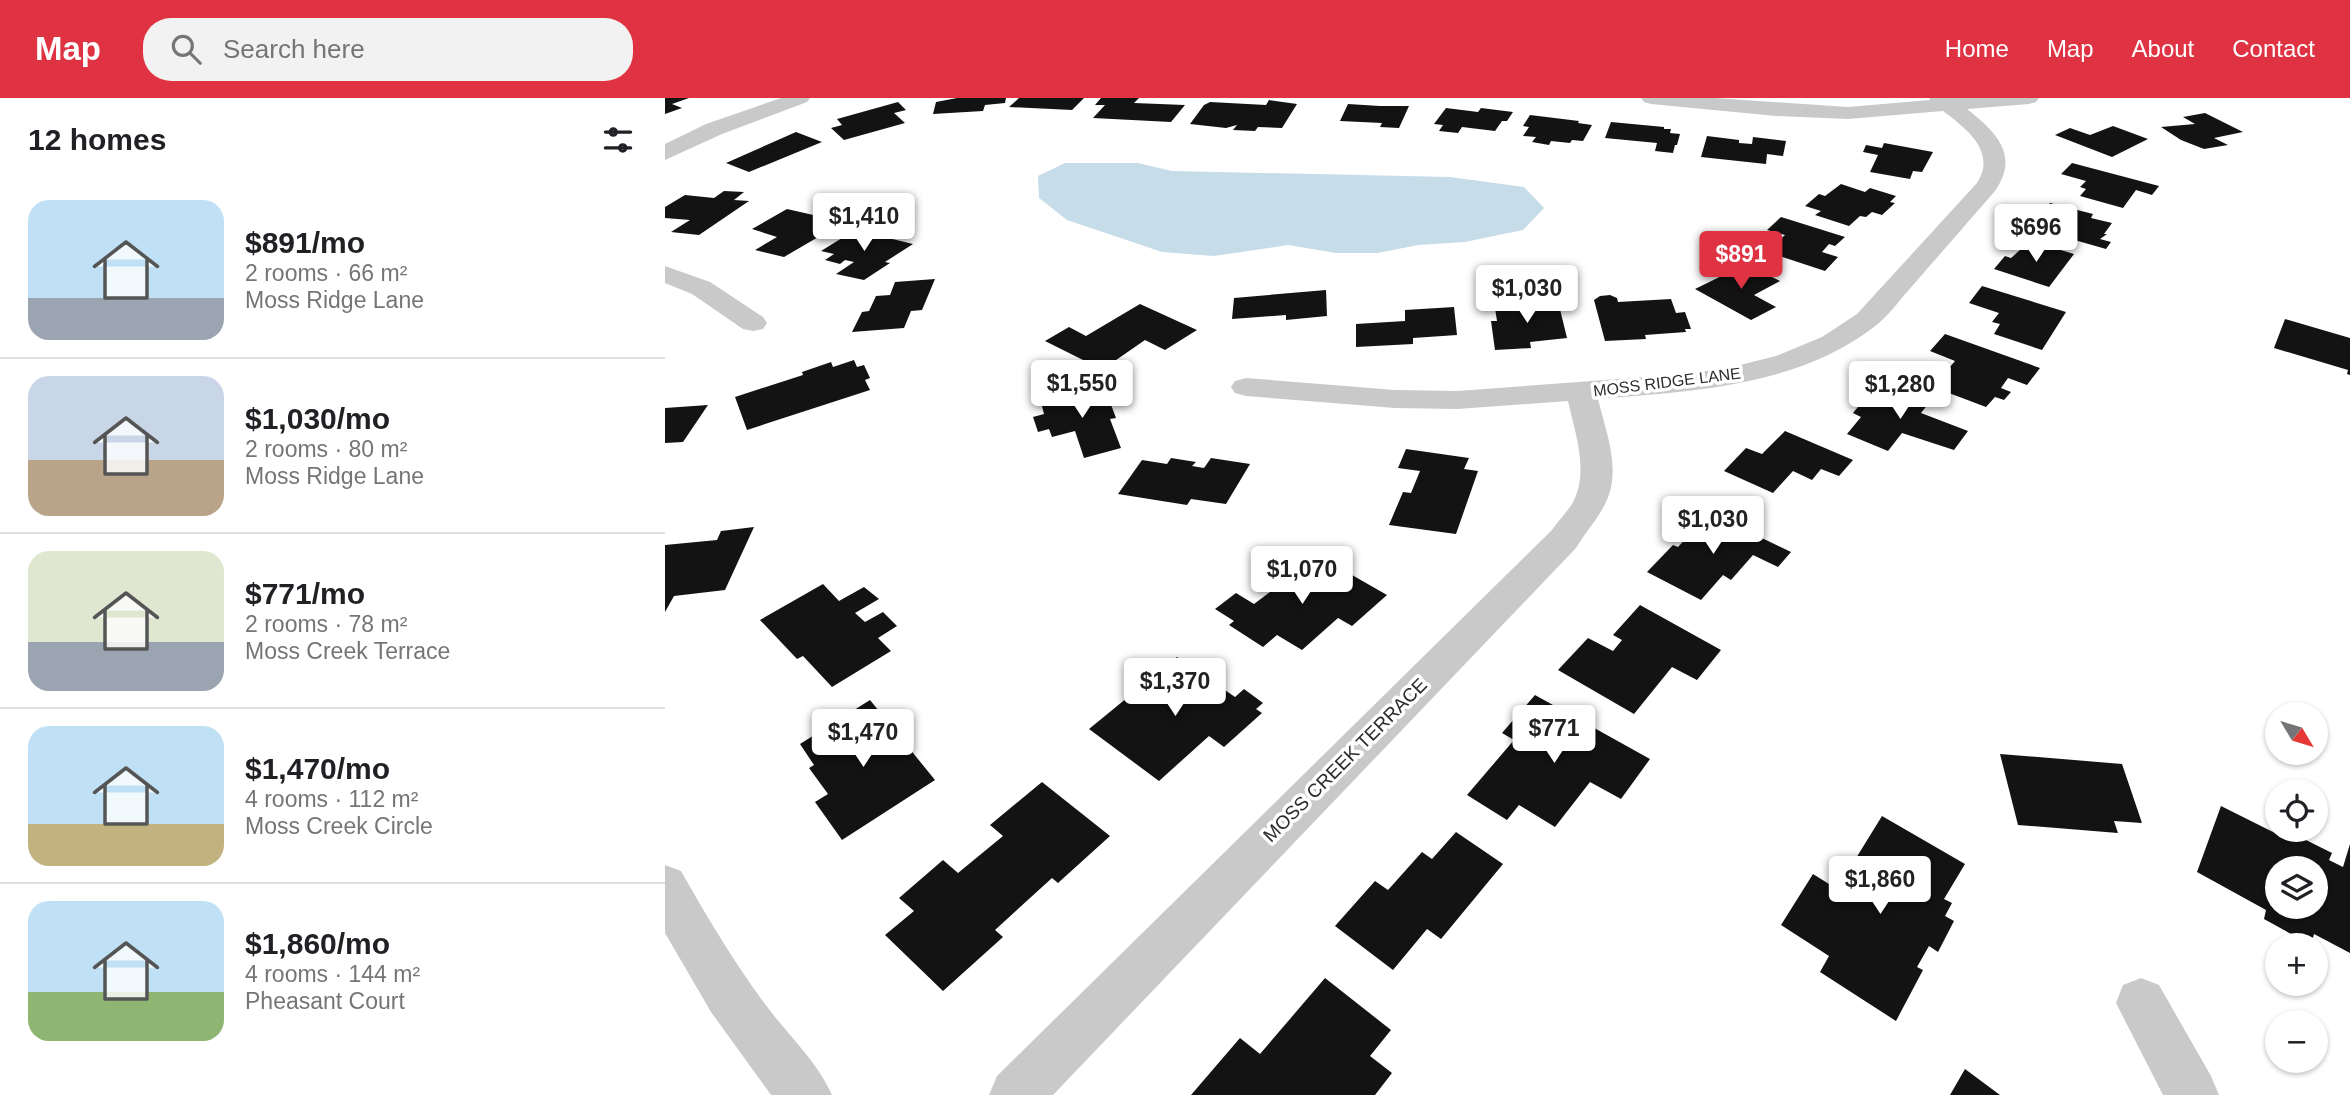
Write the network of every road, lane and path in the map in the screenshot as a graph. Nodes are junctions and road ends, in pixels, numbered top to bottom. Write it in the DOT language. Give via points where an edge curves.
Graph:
graph roads {
  1 [pos="800,98"];
  2 [pos="1651,98"];
  3 [pos="2029,98"];
  4 [pos="1944,102"];
  5 [pos="665,153"];
  6 [pos="665,274"];
  7 [pos="753,323"];
  8 [pos="1247,387"];
  9 [pos="1581,391"];
  10 [pos="665,886"];
  11 [pos="2141,1003"];
  12 [pos="805,1095"];
  13 [pos="1016,1095"];
  14 [pos="2192,1095"];
  1 -- 5 [label="street" via="725,124"];
  2 -- 4 [label="street" via="1783,111 1869,112"];
  3 -- 4 [label="street"];
  4 -- 9 [label="street, MOSS RIDGE LANE" via="1987,140 1996,160 1995,171 1987,186 1867,320 1832,343 1733,376"];
  6 -- 7 [label="street" via="701,288"];
  8 -- 9 [label="street, MOSS RIDGE LANE" via="1426,400"];
  9 -- 13 [label="street, MOSS CREEK TERRACE" via="1596,455 1596,483 1564,539"];
  10 -- 12 [label="street" via="701,953 744,1018"];
  11 -- 14 [label="street"];
}
